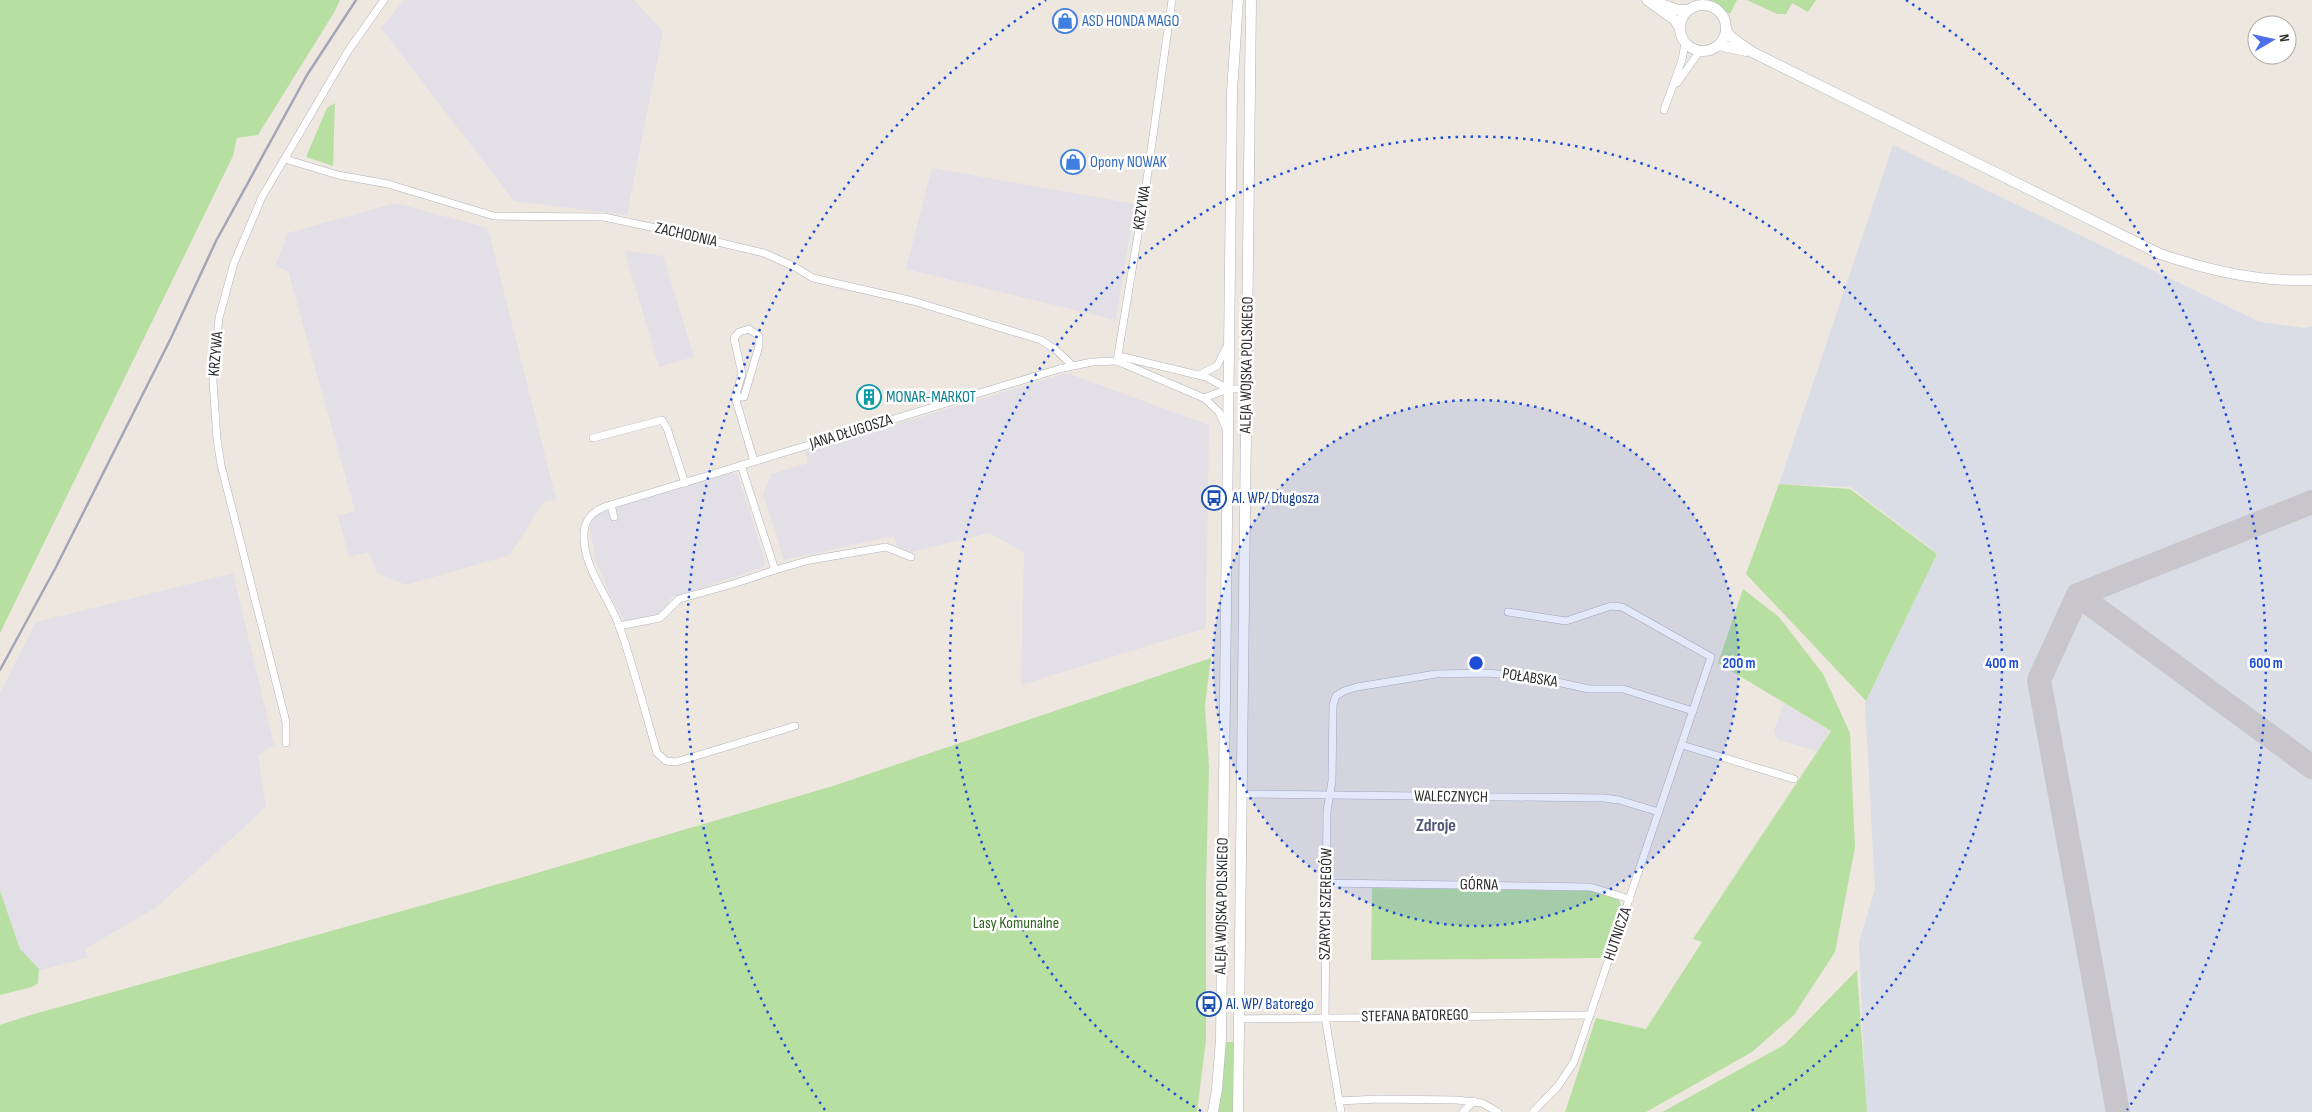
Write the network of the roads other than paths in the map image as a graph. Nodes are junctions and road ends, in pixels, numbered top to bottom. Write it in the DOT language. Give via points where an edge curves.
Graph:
graph roads {
  1 [pos="384,0"];
  2 [pos="1172,0"];
  3 [pos="1238,0"];
  4 [pos="1251,0"];
  5 [pos="1647,0"];
  6 [pos="1688,10"];
  7 [pos="1679,27"];
  8 [pos="1726,30"];
  9 [pos="1685,43"];
  10 [pos="1719,45"];
  11 [pos="1700,51"];
  12 [pos="1752,52"];
  13 [pos="1672,90"];
  14 [pos="1664,110"];
  15 [pos="285,159"];
  16 [pos="1230,249"];
  17 [pos="1248,250"];
  18 [pos="2312,280"];
  19 [pos="1229,341"];
  20 [pos="1118,359"];
  21 [pos="1072,365"];
  22 [pos="1199,375"];
  23 [pos="1228,389"];
  24 [pos="1246,389"];
  25 [pos="735,397"];
  26 [pos="1204,398"];
  27 [pos="1228,436"];
  28 [pos="593,438"];
  29 [pos="754,461"];
  30 [pos="741,466"];
  31 [pos="685,483"];
  32 [pos="611,505"];
  33 [pos="614,517"];
  34 [pos="912,557"];
  35 [pos="775,570"];
  36 [pos="1508,612"];
  37 [pos="620,626"];
  38 [pos="1336,696"];
  39 [pos="1692,711"];
  40 [pos="795,726"];
  41 [pos="1224,730"];
  42 [pos="1242,731"];
  43 [pos="286,743"];
  44 [pos="1682,744"];
  45 [pos="1794,780"];
  46 [pos="1242,794"];
  47 [pos="1329,796"];
  48 [pos="1659,812"];
  49 [pos="1326,883"];
  50 [pos="1630,898"];
  51 [pos="1590,1015"];
  52 [pos="1325,1017"];
  53 [pos="1239,1018"];
  54 [pos="1339,1101"];
  55 [pos="1474,1101"];
  56 [pos="1213,1112"];
  57 [pos="1238,1112"];
  58 [pos="1341,1112"];
  59 [pos="1463,1112"];
  60 [pos="1498,1112"];
  61 [pos="1533,1112"];
  1 -- 15 [label="street, KRZYWA" via="348,51"];
  2 -- 20 [label="street, KRZYWA"];
  3 -- 16 [label="main road, ALEJA WOJSKA POLSKIEGO" via="1233,58"];
  4 -- 17 [label="main road, ALEJA WOJSKA POLSKIEGO"];
  5 -- 6 [label="main road"];
  5 -- 7 [label="main road" via="1675,20"];
  6 -- 7 [label="main road"];
  6 -- 8 [label="main road" via="1700,5 1716,9 1723,16"];
  7 -- 9 [label="main road"];
  8 -- 10 [label="main road"];
  8 -- 12 [label="main road"];
  9 -- 11 [label="main road"];
  9 -- 13 [label="street"];
  10 -- 11 [label="main road" via="1712,50"];
  10 -- 12 [label="main road"];
  11 -- 13 [label="street"];
  12 -- 18 [label="main road" via="2160,254 2259,280"];
  13 -- 14 [label="street"];
  15 -- 21 [label="street, ZACHODNIA" via="338,175 388,184 494,216 604,217 764,253 813,278 912,301 1041,340"];
  15 -- 43 [label="street, KRZYWA" via="253,216 228,280 219,318 213,381 221,465 286,722"];
  16 -- 17 [label="main road"];
  16 -- 19 [label="main road, ALEJA WOJSKA POLSKIEGO"];
  17 -- 24 [label="main road, ALEJA WOJSKA POLSKIEGO"];
  19 -- 22 [label="street" via="1217,366"];
  19 -- 23 [label="main road, ALEJA WOJSKA POLSKIEGO"];
  20 -- 21 [label="street, JANA DŁUGOSZA"];
  20 -- 22 [label="street"];
  20 -- 26 [label="street"];
  21 -- 29 [label="street, JANA DŁUGOSZA"];
  22 -- 23 [label="street"];
  23 -- 24 [label="street"];
  23 -- 26 [label="street"];
  23 -- 27 [label="main road, ALEJA WOJSKA POLSKIEGO"];
  24 -- 42 [label="main road, ALEJA WOJSKA POLSKIEGO"];
  25 -- 25 [label="street" via="742,374 734,338 739,332 749,329 758,336 759,346 744,397"];
  25 -- 29 [label="street"];
  26 -- 27 [label="street" via="1223,418"];
  27 -- 41 [label="main road, ALEJA WOJSKA POLSKIEGO"];
  28 -- 31 [label="street" via="662,420"];
  29 -- 30 [label="street, JANA DŁUGOSZA"];
  30 -- 31 [label="street, JANA DŁUGOSZA"];
  30 -- 35 [label="street"];
  31 -- 32 [label="street, JANA DŁUGOSZA"];
  32 -- 33 [label="street"];
  32 -- 37 [label="street, JANA DŁUGOSZA" via="590,515 584,538 594,575"];
  34 -- 35 [label="street" via="886,547 810,560"];
  35 -- 37 [label="street" via="679,599 660,618"];
  36 -- 39 [label="street, HUTNICZA" via="1566,621 1611,606 1622,607 1711,658"];
  37 -- 40 [label="street, JANA DŁUGOSZA" via="657,753 666,761 676,762"];
  38 -- 39 [label="street, POŁABSKA" via="1357,687 1408,678 1486,672 1534,677 1589,689 1624,689"];
  38 -- 47 [label="street, SZARYCH SZEREGÓW"];
  39 -- 44 [label="street, HUTNICZA"];
  41 -- 42 [label="main road"];
  41 -- 56 [label="main road, ALEJA WOJSKA POLSKIEGO" via="1221,1039"];
  42 -- 46 [label="main road, ALEJA WOJSKA POLSKIEGO"];
  44 -- 45 [label="street"];
  44 -- 48 [label="street, HUTNICZA"];
  46 -- 47 [label="street, WALECZNYCH"];
  46 -- 53 [label="main road, ALEJA WOJSKA POLSKIEGO"];
  47 -- 48 [label="street, WALECZNYCH" via="1604,798 1626,801"];
  47 -- 49 [label="street, SZARYCH SZEREGÓW"];
  48 -- 50 [label="street, HUTNICZA"];
  49 -- 50 [label="street, GÓRNA" via="1590,887"];
  49 -- 52 [label="street, SZARYCH SZEREGÓW"];
  50 -- 51 [label="street, HUTNICZA"];
  51 -- 52 [label="street, STEFANA BATOREGO"];
  51 -- 61 [label="street, HUTNICZA" via="1568,1073"];
  52 -- 53 [label="street, STEFANA BATOREGO"];
  52 -- 54 [label="street, SZARYCH SZEREGÓW"];
  53 -- 57 [label="main road, ALEJA WOJSKA POLSKIEGO"];
  54 -- 55 [label="street" via="1378,1098"];
  54 -- 58 [label="street, SZARYCH SZEREGÓW"];
  55 -- 59 [label="street"];
  55 -- 60 [label="street"];
}
